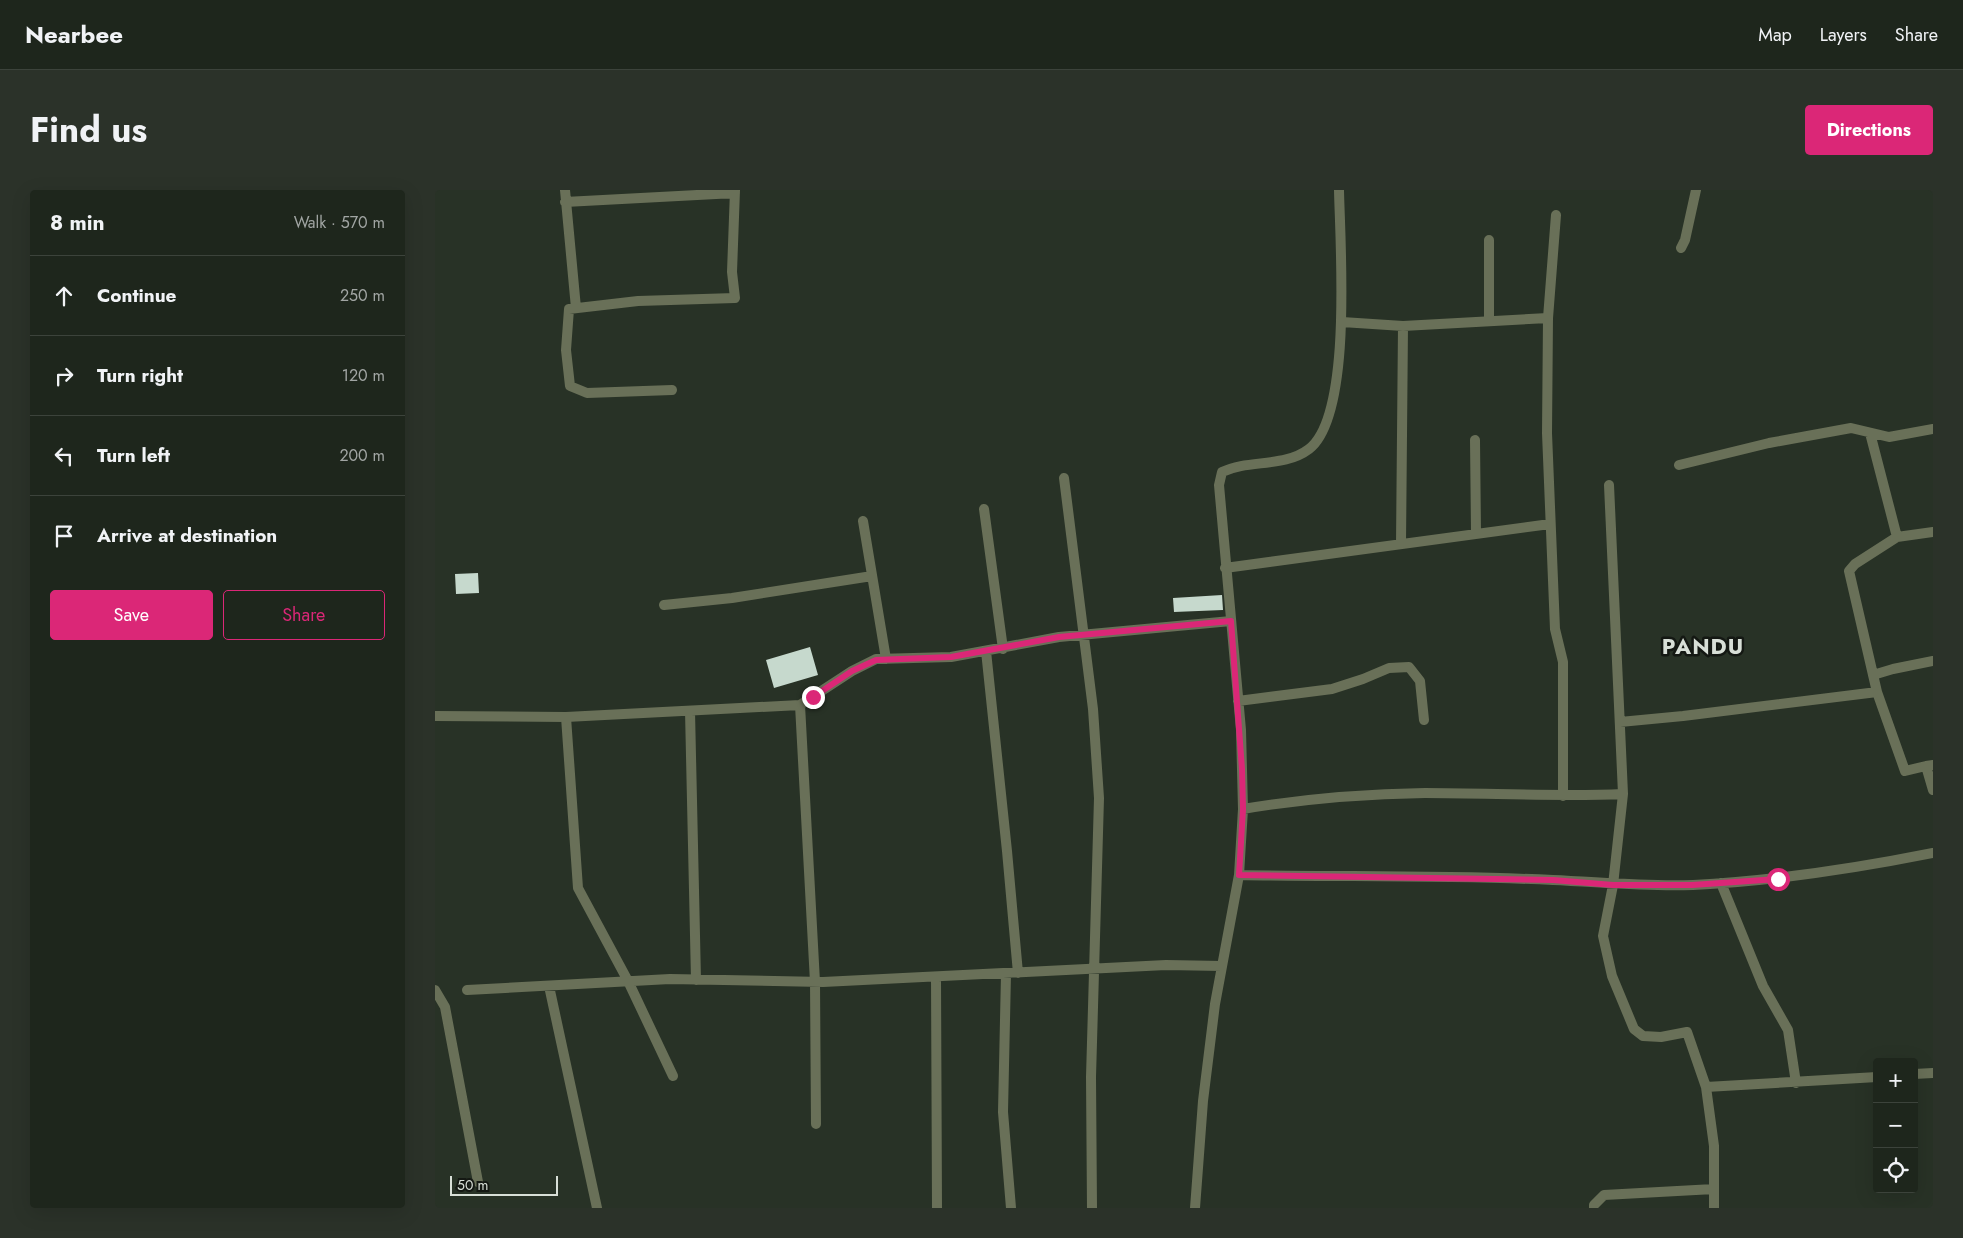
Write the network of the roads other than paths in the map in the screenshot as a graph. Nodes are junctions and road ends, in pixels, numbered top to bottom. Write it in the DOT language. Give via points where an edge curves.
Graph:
graph roads {
  1 [pos="565,190"];
  2 [pos="1339,190"];
  3 [pos="1696,190"];
  4 [pos="735,192"];
  5 [pos="565,202"];
  6 [pos="1556,215"];
  7 [pos="1489,240"];
  8 [pos="1681,248"];
  9 [pos="576,308"];
  10 [pos="1548,318"];
  11 [pos="1489,320"];
  12 [pos="1343,322"];
  13 [pos="1403,326"];
  14 [pos="671,390"];
  15 [pos="1933,430"];
  16 [pos="1870,433"];
  17 [pos="1475,440"];
  18 [pos="1679,465"];
  19 [pos="1064,478"];
  20 [pos="1609,484"];
  21 [pos="984,509"];
  22 [pos="863,521"];
  23 [pos="1550,524"];
  24 [pos="1933,532"];
  25 [pos="1476,533"];
  26 [pos="1897,538"];
  27 [pos="1401,544"];
  28 [pos="1225,568"];
  29 [pos="872,576"];
  30 [pos="664,605"];
  31 [pos="1231,621"];
  32 [pos="1085,635"];
  33 [pos="1003,648"];
  34 [pos="986,651"];
  35 [pos="886,659"];
  36 [pos="1933,661"];
  37 [pos="1873,675"];
  38 [pos="1877,692"];
  39 [pos="1238,702"];
  40 [pos="800,705"];
  41 [pos="691,711"];
  42 [pos="435,716"];
  43 [pos="566,717"];
  44 [pos="1424,720"];
  45 [pos="1619,722"];
  46 [pos="1930,766"];
  47 [pos="1933,790"];
  48 [pos="1623,794"];
  49 [pos="1563,796"];
  50 [pos="1243,809"];
  51 [pos="1933,853"];
  52 [pos="1239,875"];
  53 [pos="1721,883"];
  54 [pos="1613,885"];
  55 [pos="1222,966"];
  56 [pos="1093,969"];
  57 [pos="1018,973"];
  58 [pos="1006,974"];
  59 [pos="936,978"];
  60 [pos="696,980"];
  61 [pos="628,981"];
  62 [pos="815,982"];
  63 [pos="549,986"];
  64 [pos="435,990"];
  65 [pos="467,990"];
  66 [pos="1933,1073"];
  67 [pos="1918,1074"];
  68 [pos="673,1076"];
  69 [pos="1873,1077"];
  70 [pos="1796,1083"];
  71 [pos="1706,1087"];
  72 [pos="816,1124"];
  73 [pos="478,1182"];
  74 [pos="1713,1189"];
  75 [pos="597,1208"];
  76 [pos="937,1208"];
  77 [pos="1011,1208"];
  78 [pos="1092,1208"];
  79 [pos="1195,1208"];
  80 [pos="1594,1208"];
  81 [pos="1713,1208"];
  1 -- 5 [label="street"];
  2 -- 12 [label="street"];
  3 -- 8 [label="street"];
  4 -- 5 [label="street"];
  4 -- 9 [label="street" via="732,272 735,298 638,301"];
  5 -- 9 [label="street"];
  6 -- 10 [label="street"];
  7 -- 11 [label="street"];
  9 -- 14 [label="street" via="569,309 567,321 570,386 587,393"];
  10 -- 11 [label="street"];
  10 -- 23 [label="street"];
  11 -- 13 [label="street"];
  12 -- 13 [label="street"];
  12 -- 28 [label="street" via="1333,394 1321,437 1309,450 1288,459 1236,466 1222,472 1219,486"];
  13 -- 27 [label="street"];
  15 -- 16 [label="street" via="1889,437"];
  16 -- 18 [label="street" via="1851,428 1769,443"];
  16 -- 26 [label="street"];
  17 -- 25 [label="street"];
  19 -- 32 [label="street"];
  20 -- 45 [label="street"];
  21 -- 33 [label="street"];
  22 -- 29 [label="street"];
  23 -- 25 [label="street"];
  23 -- 49 [label="street" via="1555,629 1563,662"];
  24 -- 26 [label="street"];
  25 -- 27 [label="street"];
  26 -- 37 [label="street" via="1849,571"];
  27 -- 28 [label="street"];
  28 -- 31 [label="street"];
  29 -- 30 [label="street"];
  29 -- 35 [label="street"];
  31 -- 32 [label="street"];
  31 -- 39 [label="street"];
  32 -- 33 [label="street"];
  32 -- 56 [label="street" via="1099,798"];
  33 -- 34 [label="street"];
  34 -- 35 [label="street" via="951,657"];
  34 -- 57 [label="street"];
  35 -- 40 [label="street" via="852,671"];
  36 -- 37 [label="street"];
  37 -- 38 [label="street"];
  38 -- 45 [label="street"];
  38 -- 46 [label="street" via="1905,771"];
  39 -- 44 [label="street" via="1332,689 1389,668 1409,667 1420,681"];
  39 -- 50 [label="street"];
  40 -- 41 [label="street"];
  40 -- 62 [label="street"];
  41 -- 43 [label="street"];
  41 -- 60 [label="street"];
  42 -- 43 [label="street"];
  43 -- 61 [label="street" via="577,888"];
  45 -- 48 [label="street"];
  46 -- 47 [label="street"];
  48 -- 49 [label="street"];
  48 -- 54 [label="street"];
  49 -- 50 [label="street" via="1424,794 1283,802"];
  50 -- 52 [label="street"];
  51 -- 53 [label="street" via="1850,870"];
  52 -- 54 [label="street" via="1543,880"];
  52 -- 55 [label="street"];
  53 -- 54 [label="street"];
  53 -- 70 [label="street" via="1763,986 1788,1030"];
  54 -- 71 [label="street" via="1603,936 1612,976 1634,1029 1643,1036 1661,1037 1687,1032"];
  55 -- 56 [label="street"];
  55 -- 79 [label="street" via="1203,1101"];
  56 -- 57 [label="street"];
  56 -- 78 [label="street"];
  57 -- 58 [label="street"];
  58 -- 59 [label="street"];
  58 -- 77 [label="street" via="1003,1112"];
  59 -- 62 [label="street"];
  59 -- 76 [label="street"];
  60 -- 61 [label="street"];
  60 -- 62 [label="street"];
  61 -- 63 [label="street"];
  61 -- 68 [label="street"];
  62 -- 72 [label="street"];
  63 -- 65 [label="street"];
  63 -- 75 [label="street"];
  64 -- 73 [label="street" via="445,1006"];
  66 -- 67 [label="street"];
  69 -- 70 [label="street"];
  70 -- 71 [label="street"];
  71 -- 74 [label="street" via="1713,1146"];
  74 -- 80 [label="street" via="1605,1195"];
  74 -- 81 [label="street"];
}
